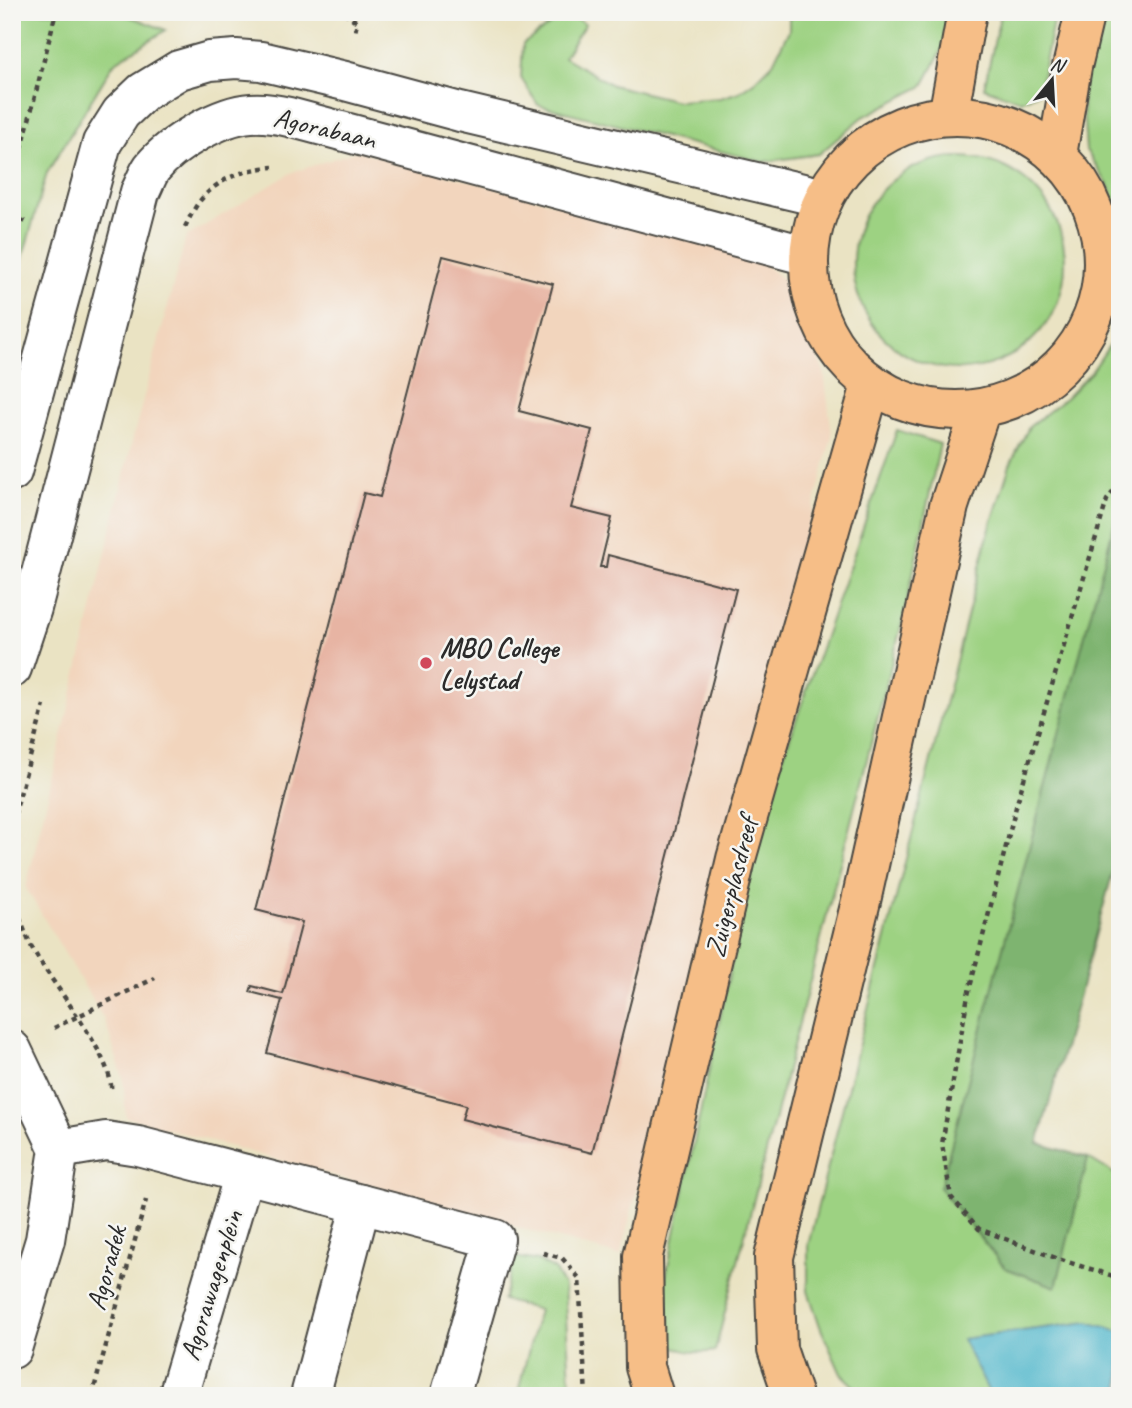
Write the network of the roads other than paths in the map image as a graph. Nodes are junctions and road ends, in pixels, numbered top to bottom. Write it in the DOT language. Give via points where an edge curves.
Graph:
graph roads {
  1 [pos="967,12"];
  2 [pos="1085,12"];
  3 [pos="948,116"];
  4 [pos="1056,155"];
  5 [pos="824,198"];
  6 [pos="808,256"];
  7 [pos="871,385"];
  8 [pos="981,409"];
  9 [pos="12,472"];
  10 [pos="12,668"];
  11 [pos="28,1041"];
  12 [pos="59,1149"];
  13 [pos="244,1174"];
  14 [pos="361,1205"];
  15 [pos="12,1349"];
  16 [pos="178,1396"];
  17 [pos="310,1396"];
  18 [pos="450,1396"];
  19 [pos="654,1396"];
  20 [pos="793,1396"];
  1 -- 3 [label="main road"];
  2 -- 4 [label="main road"];
  3 -- 4 [label="main road" via="1006,125 1033,137"];
  3 -- 5 [label="main road" via="922,119 875,140 837,175"];
  4 -- 8 [label="main road" via="1086,192 1102,237 1103,284 1089,328 1062,367 1025,395"];
  5 -- 6 [label="main road"];
  5 -- 9 [label="street, Agorabaan" via="261,61 209,61 179,70 142,92 121,113 102,144"];
  6 -- 7 [label="main road" via="814,305 836,349"];
  6 -- 10 [label="street, Agorabaan" via="289,117 248,113 218,121 168,152 140,192 32,608"];
  7 -- 8 [label="main road" via="923,407 951,412"];
  7 -- 19 [label="main road, Zuigerplasdreef" via="736,859 643,1256 645,1367"];
  8 -- 20 [label="main road" via="949,506 861,901 774,1257 778,1349"];
  11 -- 12 [label="street"];
  12 -- 13 [label="street, Agorawagenplein" via="106,1141"];
  12 -- 15 [label="street" via="45,1240"];
  13 -- 14 [label="street, Agorawagenplein"];
  13 -- 16 [label="street, Agorawagenplein"];
  14 -- 17 [label="street"];
  14 -- 18 [label="street, Agorawagenplein" via="495,1239"];
}
